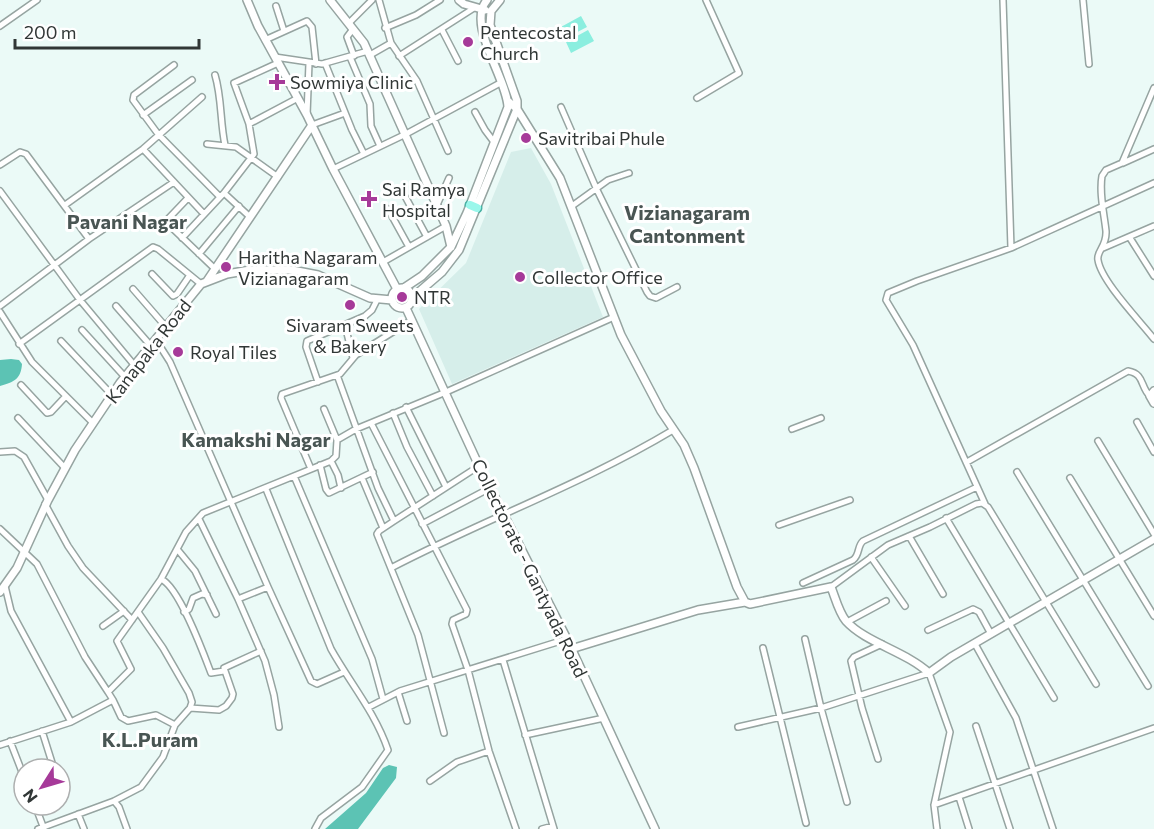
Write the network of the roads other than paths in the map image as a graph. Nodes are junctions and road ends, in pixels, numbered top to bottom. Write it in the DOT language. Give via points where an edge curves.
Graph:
graph roads {
  1 [pos="37,0"];
  2 [pos="248,0"];
  3 [pos="330,0"];
  4 [pos="372,0"];
  5 [pos="379,0"];
  6 [pos="440,0"];
  7 [pos="459,0"];
  8 [pos="487,0"];
  9 [pos="500,0"];
  10 [pos="706,0"];
  11 [pos="1003,0"];
  12 [pos="1083,0"];
  13 [pos="276,6"];
  14 [pos="478,9"];
  15 [pos="491,11"];
  16 [pos="0,26"];
  17 [pos="351,26"];
  18 [pos="386,28"];
  19 [pos="442,30"];
  20 [pos="284,31"];
  21 [pos="266,40"];
  22 [pos="391,43"];
  23 [pos="369,53"];
  24 [pos="352,56"];
  25 [pos="399,56"];
  26 [pos="277,60"];
  27 [pos="458,61"];
  28 [pos="325,63"];
  29 [pos="313,64"];
  30 [pos="1089,64"];
  31 [pos="174,66"];
  32 [pos="214,75"];
  33 [pos="192,80"];
  34 [pos="502,82"];
  35 [pos="1154,92"];
  36 [pos="202,97"];
  37 [pos="298,98"];
  38 [pos="697,98"];
  39 [pos="507,101"];
  40 [pos="561,107"];
  41 [pos="517,109"];
  42 [pos="476,112"];
  43 [pos="345,113"];
  44 [pos="143,115"];
  45 [pos="307,115"];
  46 [pos="434,119"];
  47 [pos="249,124"];
  48 [pos="312,125"];
  49 [pos="158,134"];
  50 [pos="406,134"];
  51 [pos="494,142"];
  52 [pos="207,144"];
  53 [pos="225,145"];
  54 [pos="380,146"];
  55 [pos="142,148"];
  56 [pos="1154,150"];
  57 [pos="448,151"];
  58 [pos="364,154"];
  59 [pos="252,158"];
  60 [pos="1122,164"];
  61 [pos="0,165"];
  62 [pos="333,169"];
  63 [pos="629,173"];
  64 [pos="278,177"];
  65 [pos="449,178"];
  66 [pos="174,182"];
  67 [pos="1154,183"];
  68 [pos="596,187"];
  69 [pos="0,191"];
  70 [pos="222,195"];
  71 [pos="188,198"];
  72 [pos="406,198"];
  73 [pos="65,205"];
  74 [pos="437,205"];
  75 [pos="239,206"];
  76 [pos="474,206"];
  77 [pos="572,206"];
  78 [pos="1103,206"];
  79 [pos="388,209"];
  80 [pos="204,214"];
  81 [pos="250,216"];
  82 [pos="446,226"];
  83 [pos="1154,226"];
  84 [pos="427,237"];
  85 [pos="182,238"];
  86 [pos="1130,238"];
  87 [pos="89,239"];
  88 [pos="410,247"];
  89 [pos="451,247"];
  90 [pos="1011,248"];
  91 [pos="1103,248"];
  92 [pos="199,254"];
  93 [pos="383,262"];
  94 [pos="55,264"];
  95 [pos="214,268"];
  96 [pos="152,274"];
  97 [pos="190,275"];
  98 [pos="422,276"];
  99 [pos="1154,276"];
  100 [pos="430,283"];
  101 [pos="200,286"];
  102 [pos="677,287"];
  103 [pos="401,288"];
  104 [pos="133,289"];
  105 [pos="413,297"];
  106 [pos="80,300"];
  107 [pos="377,300"];
  108 [pos="392,300"];
  109 [pos="0,306"];
  110 [pos="116,306"];
  111 [pos="406,308"];
  112 [pos="0,312"];
  113 [pos="614,317"];
  114 [pos="412,320"];
  115 [pos="345,325"];
  116 [pos="166,327"];
  117 [pos="82,330"];
  118 [pos="1154,339"];
  119 [pos="61,341"];
  120 [pos="153,343"];
  121 [pos="19,344"];
  122 [pos="353,358"];
  123 [pos="135,366"];
  124 [pos="337,375"];
  125 [pos="125,377"];
  126 [pos="318,382"];
  127 [pos="21,385"];
  128 [pos="446,393"];
  129 [pos="112,395"];
  130 [pos="66,396"];
  131 [pos="1153,397"];
  132 [pos="406,407"];
  133 [pos="324,409"];
  134 [pos="393,413"];
  135 [pos="18,418"];
  136 [pos="821,418"];
  137 [pos="1137,422"];
  138 [pos="93,423"];
  139 [pos="371,423"];
  140 [pos="356,429"];
  141 [pos="792,429"];
  142 [pos="673,430"];
  143 [pos="337,440"];
  144 [pos="1098,441"];
  145 [pos="0,452"];
  146 [pos="1154,452"];
  147 [pos="331,461"];
  148 [pos="967,462"];
  149 [pos="320,465"];
  150 [pos="64,466"];
  151 [pos="479,466"];
  152 [pos="311,468"];
  153 [pos="373,472"];
  154 [pos="1017,472"];
  155 [pos="294,476"];
  156 [pos="362,477"];
  157 [pos="1070,478"];
  158 [pos="446,487"];
  159 [pos="977,487"];
  160 [pos="341,488"];
  161 [pos="490,488"];
  162 [pos="266,489"];
  163 [pos="433,496"];
  164 [pos="230,501"];
  165 [pos="850,501"];
  166 [pos="46,502"];
  167 [pos="985,504"];
  168 [pos="414,509"];
  169 [pos="504,515"];
  170 [pos="946,518"];
  171 [pos="199,519"];
  172 [pos="394,521"];
  173 [pos="422,524"];
  174 [pos="780,525"];
  175 [pos="383,528"];
  176 [pos="0,529"];
  177 [pos="1154,534"];
  178 [pos="909,536"];
  179 [pos="1154,539"];
  180 [pos="434,545"];
  181 [pos="177,549"];
  182 [pos="25,551"];
  183 [pos="871,557"];
  184 [pos="1119,559"];
  185 [pos="390,568"];
  186 [pos="161,579"];
  187 [pos="1083,580"];
  188 [pos="803,583"];
  189 [pos="831,586"];
  190 [pos="268,587"];
  191 [pos="2,589"];
  192 [pos="943,594"];
  193 [pos="207,595"];
  194 [pos="238,599"];
  195 [pos="886,601"];
  196 [pos="745,602"];
  197 [pos="1046,602"];
  198 [pos="905,606"];
  199 [pos="124,611"];
  200 [pos="138,612"];
  201 [pos="184,612"];
  202 [pos="216,614"];
  203 [pos="1154,616"];
  204 [pos="132,620"];
  205 [pos="847,622"];
  206 [pos="1010,623"];
  207 [pos="103,626"];
  208 [pos="928,630"];
  209 [pos="991,634"];
  210 [pos="567,639"];
  211 [pos="805,639"];
  212 [pos="882,644"];
  213 [pos="975,644"];
  214 [pos="763,648"];
  215 [pos="571,649"];
  216 [pos="261,651"];
  217 [pos="503,660"];
  218 [pos="468,670"];
  219 [pos="224,671"];
  220 [pos="344,672"];
  221 [pos="929,673"];
  222 [pos="431,683"];
  223 [pos="1096,684"];
  224 [pos="1148,686"];
  225 [pos="108,692"];
  226 [pos="398,692"];
  227 [pos="859,695"];
  228 [pos="1054,698"];
  229 [pos="383,699"];
  230 [pos="113,700"];
  231 [pos="369,707"];
  232 [pos="190,708"];
  233 [pos="821,708"];
  234 [pos="780,717"];
  235 [pos="604,718"];
  236 [pos="407,721"];
  237 [pos="71,722"];
  238 [pos="175,724"];
  239 [pos="976,726"];
  240 [pos="279,727"];
  241 [pos="738,727"];
  242 [pos="1154,728"];
  243 [pos="42,731"];
  244 [pos="444,733"];
  245 [pos="525,735"];
  246 [pos="10,741"];
  247 [pos="0,745"];
  248 [pos="489,751"];
  249 [pos="16,757"];
  250 [pos="50,757"];
  251 [pos="878,759"];
  252 [pos="1034,771"];
  253 [pos="430,781"];
  254 [pos="995,785"];
  255 [pos="959,797"];
  256 [pos="114,801"];
  257 [pos="847,801"];
  258 [pos="934,805"];
  259 [pos="78,814"];
  260 [pos="806,823"];
  261 [pos="42,828"];
  262 [pos="554,828"];
  263 [pos="84,829"];
  264 [pos="127,829"];
  265 [pos="315,829"];
  266 [pos="516,829"];
  267 [pos="542,829"];
  268 [pos="655,829"];
  269 [pos="937,829"];
  270 [pos="969,829"];
  271 [pos="1010,829"];
  272 [pos="1053,829"];
  1 -- 16 [label="street"];
  2 -- 21 [label="street"];
  3 -- 17 [label="street"];
  4 -- 17 [label="street"];
  5 -- 18 [label="street"];
  6 -- 18 [label="street"];
  7 -- 14 [label="street"];
  8 -- 14 [label="street"];
  9 -- 15 [label="street"];
  10 -- 38 [label="street" via="740,73"];
  11 -- 90 [label="street"];
  12 -- 30 [label="street"];
  13 -- 20 [label="street"];
  14 -- 15 [label="street"];
  14 -- 19 [label="street"];
  14 -- 34 [label="street"];
  15 -- 41 [label="street" via="493,37"];
  17 -- 23 [label="street"];
  17 -- 24 [label="street" via="347,37"];
  18 -- 22 [label="street"];
  19 -- 25 [label="street"];
  19 -- 27 [label="street"];
  20 -- 21 [label="street"];
  20 -- 29 [label="street" via="305,21 311,24"];
  21 -- 26 [label="street"];
  22 -- 23 [label="street"];
  22 -- 25 [label="street"];
  23 -- 24 [label="street"];
  23 -- 50 [label="street"];
  24 -- 28 [label="street"];
  24 -- 54 [label="street"];
  25 -- 46 [label="street" via="420,87"];
  26 -- 29 [label="street"];
  26 -- 37 [label="street"];
  26 -- 47 [label="street" via="234,83"];
  28 -- 29 [label="street"];
  28 -- 43 [label="street"];
  29 -- 45 [label="street"];
  31 -- 44 [label="street" via="133,96"];
  32 -- 53 [label="street"];
  33 -- 44 [label="street"];
  34 -- 39 [label="street"];
  34 -- 46 [label="street"];
  35 -- 60 [label="street"];
  36 -- 49 [label="street"];
  37 -- 45 [label="street"];
  37 -- 47 [label="street"];
  39 -- 41 [label="street"];
  39 -- 51 [label="street"];
  40 -- 68 [label="street"];
  41 -- 76 [label="street"];
  41 -- 77 [label="street" via="560,178"];
  42 -- 51 [label="street"];
  43 -- 48 [label="street"];
  43 -- 58 [label="street"];
  44 -- 49 [label="street"];
  45 -- 48 [label="street"];
  46 -- 50 [label="street"];
  46 -- 57 [label="street"];
  47 -- 59 [label="street" via="255,151"];
  48 -- 62 [label="street"];
  48 -- 64 [label="street, Kanapaka Road"];
  49 -- 55 [label="street"];
  49 -- 70 [label="street"];
  50 -- 54 [label="street"];
  50 -- 74 [label="street"];
  51 -- 76 [label="street"];
  52 -- 53 [label="street"];
  53 -- 59 [label="street"];
  54 -- 58 [label="street"];
  55 -- 66 [label="street"];
  55 -- 73 [label="street"];
  56 -- 60 [label="street"];
  58 -- 62 [label="street"];
  59 -- 64 [label="street"];
  59 -- 70 [label="street"];
  60 -- 78 [label="street" via="1106,170 1102,176"];
  61 -- 73 [label="street" via="23,152"];
  62 -- 93 [label="street"];
  63 -- 68 [label="street"];
  64 -- 81 [label="street, Kanapaka Road"];
  65 -- 74 [label="street"];
  66 -- 71 [label="street"];
  66 -- 87 [label="street"];
  67 -- 78 [label="street"];
  68 -- 77 [label="street"];
  68 -- 102 [label="street" via="650,296 658,297"];
  69 -- 94 [label="street"];
  70 -- 75 [label="street"];
  70 -- 80 [label="street"];
  71 -- 80 [label="street"];
  71 -- 85 [label="street" via="166,222"];
  72 -- 84 [label="street"];
  73 -- 87 [label="street"];
  74 -- 82 [label="street"];
  75 -- 81 [label="street"];
  75 -- 92 [label="street"];
  76 -- 89 [label="street"];
  76 -- 100 [label="street" via="459,250"];
  77 -- 113 [label="street"];
  78 -- 90 [label="street"];
  78 -- 91 [label="street" via="1107,240"];
  79 -- 88 [label="street"];
  80 -- 85 [label="street"];
  81 -- 95 [label="street, Kanapaka Road"];
  82 -- 84 [label="street"];
  82 -- 89 [label="street"];
  83 -- 86 [label="street"];
  84 -- 88 [label="street"];
  85 -- 92 [label="street"];
  86 -- 91 [label="street"];
  86 -- 99 [label="street"];
  87 -- 94 [label="street"];
  88 -- 93 [label="street"];
  89 -- 98 [label="street"];
  90 -- 148 [label="street" via="891,290 886,300 913,345"];
  91 -- 118 [label="street" via="1097,259 1106,277"];
  92 -- 95 [label="street"];
  93 -- 103 [label="street"];
  94 -- 106 [label="street"];
  94 -- 109 [label="street"];
  95 -- 101 [label="street, Kanapaka Road"];
  96 -- 97 [label="street" via="173,296"];
  97 -- 101 [label="street"];
  97 -- 106 [label="street" via="153,248"];
  98 -- 100 [label="street"];
  98 -- 103 [label="street"];
  100 -- 105 [label="street"];
  101 -- 107 [label="street" via="227,273 292,270 318,275"];
  101 -- 116 [label="street, Kanapaka Road"];
  103 -- 105 [label="street"];
  103 -- 108 [label="street"];
  104 -- 116 [label="street"];
  105 -- 111 [label="street"];
  106 -- 121 [label="street"];
  106 -- 123 [label="street"];
  107 -- 108 [label="street"];
  107 -- 115 [label="street" via="368,314"];
  108 -- 111 [label="street" via="399,308"];
  110 -- 120 [label="street"];
  111 -- 114 [label="street, Collectorate - Gantyada Road"];
  112 -- 121 [label="street"];
  113 -- 128 [label="street"];
  113 -- 142 [label="street" via="646,385"];
  114 -- 122 [label="street"];
  114 -- 128 [label="street, Collectorate - Gantyada Road"];
  115 -- 122 [label="street"];
  115 -- 126 [label="street" via="306,344"];
  116 -- 120 [label="street, Kanapaka Road"];
  117 -- 125 [label="street"];
  119 -- 129 [label="street"];
  120 -- 123 [label="street, Kanapaka Road"];
  120 -- 164 [label="street" via="171,362"];
  121 -- 130 [label="street"];
  122 -- 124 [label="street"];
  123 -- 125 [label="street, Kanapaka Road"];
  124 -- 126 [label="street"];
  124 -- 140 [label="street"];
  125 -- 129 [label="street, Kanapaka Road"];
  126 -- 152 [label="street" via="281,396"];
  127 -- 130 [label="street" via="48,412"];
  128 -- 132 [label="street"];
  128 -- 151 [label="street, Collectorate - Gantyada Road"];
  129 -- 138 [label="street, Kanapaka Road"];
  130 -- 138 [label="street"];
  131 -- 148 [label="street" via="1137,374 1128,371"];
  132 -- 134 [label="street"];
  132 -- 158 [label="street"];
  133 -- 143 [label="street"];
  134 -- 139 [label="street"];
  134 -- 163 [label="street"];
  135 -- 150 [label="street"];
  136 -- 141 [label="street"];
  137 -- 146 [label="street"];
  138 -- 150 [label="street, Kanapaka Road"];
  139 -- 140 [label="street"];
  139 -- 168 [label="street"];
  140 -- 143 [label="street"];
  140 -- 153 [label="street"];
  142 -- 169 [label="street"];
  142 -- 196 [label="street" via="694,468"];
  143 -- 147 [label="street" via="336,456"];
  144 -- 177 [label="street"];
  145 -- 166 [label="street" via="15,451 24,458"];
  147 -- 149 [label="street"];
  147 -- 160 [label="street"];
  148 -- 159 [label="street"];
  149 -- 152 [label="street"];
  149 -- 160 [label="street" via="327,492"];
  150 -- 166 [label="street, Kanapaka Road"];
  151 -- 158 [label="street"];
  151 -- 161 [label="street, Collectorate - Gantyada Road"];
  152 -- 155 [label="street"];
  153 -- 156 [label="street"];
  153 -- 172 [label="street"];
  154 -- 187 [label="street"];
  155 -- 162 [label="street"];
  155 -- 229 [label="street" via="372,659"];
  156 -- 160 [label="street"];
  156 -- 175 [label="street"];
  157 -- 184 [label="street"];
  158 -- 163 [label="street"];
  159 -- 167 [label="street"];
  159 -- 188 [label="street" via="863,541 853,560"];
  161 -- 169 [label="street, Collectorate - Gantyada Road"];
  161 -- 173 [label="street"];
  162 -- 164 [label="street"];
  162 -- 220 [label="street" via="320,624"];
  163 -- 168 [label="street"];
  164 -- 171 [label="street" via="206,511"];
  164 -- 190 [label="street"];
  165 -- 174 [label="street"];
  166 -- 182 [label="street, Kanapaka Road"];
  166 -- 199 [label="street" via="83,568"];
  167 -- 170 [label="street"];
  167 -- 197 [label="street"];
  168 -- 172 [label="street"];
  168 -- 173 [label="street"];
  169 -- 180 [label="street"];
  169 -- 210 [label="street, Collectorate - Gantyada Road"];
  170 -- 178 [label="street"];
  170 -- 206 [label="street"];
  171 -- 181 [label="street"];
  171 -- 194 [label="street"];
  172 -- 175 [label="street"];
  173 -- 180 [label="street"];
  175 -- 185 [label="street" via="377,538"];
  176 -- 182 [label="street"];
  178 -- 183 [label="street"];
  178 -- 192 [label="street"];
  179 -- 184 [label="street"];
  180 -- 185 [label="street"];
  180 -- 218 [label="street" via="467,610 467,614 452,623"];
  181 -- 186 [label="street"];
  181 -- 193 [label="street"];
  182 -- 191 [label="street, Kanapaka Road"];
  182 -- 225 [label="street" via="37,564"];
  183 -- 189 [label="street"];
  183 -- 198 [label="street"];
  184 -- 187 [label="street"];
  184 -- 203 [label="street"];
  185 -- 222 [label="street" via="418,635"];
  186 -- 200 [label="street"];
  186 -- 201 [label="street" via="173,588"];
  187 -- 197 [label="street"];
  187 -- 224 [label="street"];
  189 -- 196 [label="street"];
  189 -- 205 [label="street"];
  190 -- 194 [label="street"];
  190 -- 220 [label="street" via="311,681 317,684"];
  191 -- 237 [label="street"];
  193 -- 201 [label="street" via="193,598"];
  193 -- 202 [label="street"];
  194 -- 216 [label="street"];
  195 -- 205 [label="street"];
  196 -- 215 [label="street" via="698,610"];
  197 -- 206 [label="street"];
  197 -- 223 [label="street"];
  199 -- 204 [label="street"];
  199 -- 207 [label="street"];
  200 -- 204 [label="street"];
  200 -- 232 [label="street" via="189,693"];
  201 -- 219 [label="street" via="211,673"];
  204 -- 225 [label="street" via="116,643 131,669"];
  205 -- 212 [label="street"];
  206 -- 209 [label="street"];
  206 -- 228 [label="street"];
  208 -- 209 [label="street" via="973,609 979,612"];
  209 -- 213 [label="street"];
  210 -- 215 [label="street, Collectorate - Gantyada Road"];
  210 -- 217 [label="street"];
  211 -- 233 [label="street"];
  212 -- 221 [label="street"];
  212 -- 227 [label="street" via="852,659"];
  213 -- 221 [label="street"];
  213 -- 252 [label="street" via="1016,718"];
  214 -- 234 [label="street"];
  215 -- 235 [label="street, Collectorate - Gantyada Road"];
  216 -- 219 [label="street" via="230,664"];
  216 -- 240 [label="street"];
  217 -- 218 [label="street"];
  217 -- 245 [label="street"];
  218 -- 222 [label="street"];
  218 -- 248 [label="street"];
  219 -- 232 [label="street" via="233,694 226,706 219,710"];
  220 -- 231 [label="street"];
  221 -- 227 [label="street"];
  221 -- 258 [label="street" via="950,732"];
  222 -- 226 [label="street"];
  222 -- 244 [label="street"];
  225 -- 230 [label="street"];
  226 -- 229 [label="street"];
  226 -- 236 [label="street"];
  227 -- 233 [label="street"];
  227 -- 251 [label="street"];
  229 -- 231 [label="street"];
  230 -- 237 [label="street"];
  230 -- 238 [label="street" via="121,717 128,721 156,715"];
  231 -- 265 [label="street" via="388,751 362,787 321,818"];
  232 -- 238 [label="street"];
  233 -- 234 [label="street"];
  233 -- 257 [label="street"];
  234 -- 241 [label="street"];
  234 -- 260 [label="street"];
  235 -- 245 [label="street"];
  235 -- 268 [label="street, Collectorate - Gantyada Road"];
  237 -- 243 [label="street"];
  238 -- 256 [label="street" via="163,757 147,780 136,791"];
  239 -- 254 [label="street"];
  242 -- 252 [label="street"];
  243 -- 246 [label="street"];
  243 -- 250 [label="street"];
  245 -- 262 [label="street"];
  246 -- 247 [label="street"];
  246 -- 249 [label="street"];
  248 -- 253 [label="street" via="457,762"];
  248 -- 266 [label="street"];
  252 -- 254 [label="street"];
  252 -- 272 [label="street"];
  254 -- 255 [label="street"];
  254 -- 271 [label="street"];
  255 -- 258 [label="street"];
  255 -- 270 [label="street"];
  256 -- 259 [label="street"];
  256 -- 264 [label="street"];
  258 -- 269 [label="street"];
  259 -- 261 [label="street"];
  259 -- 263 [label="street"];
  262 -- 267 [label="street"];
}
